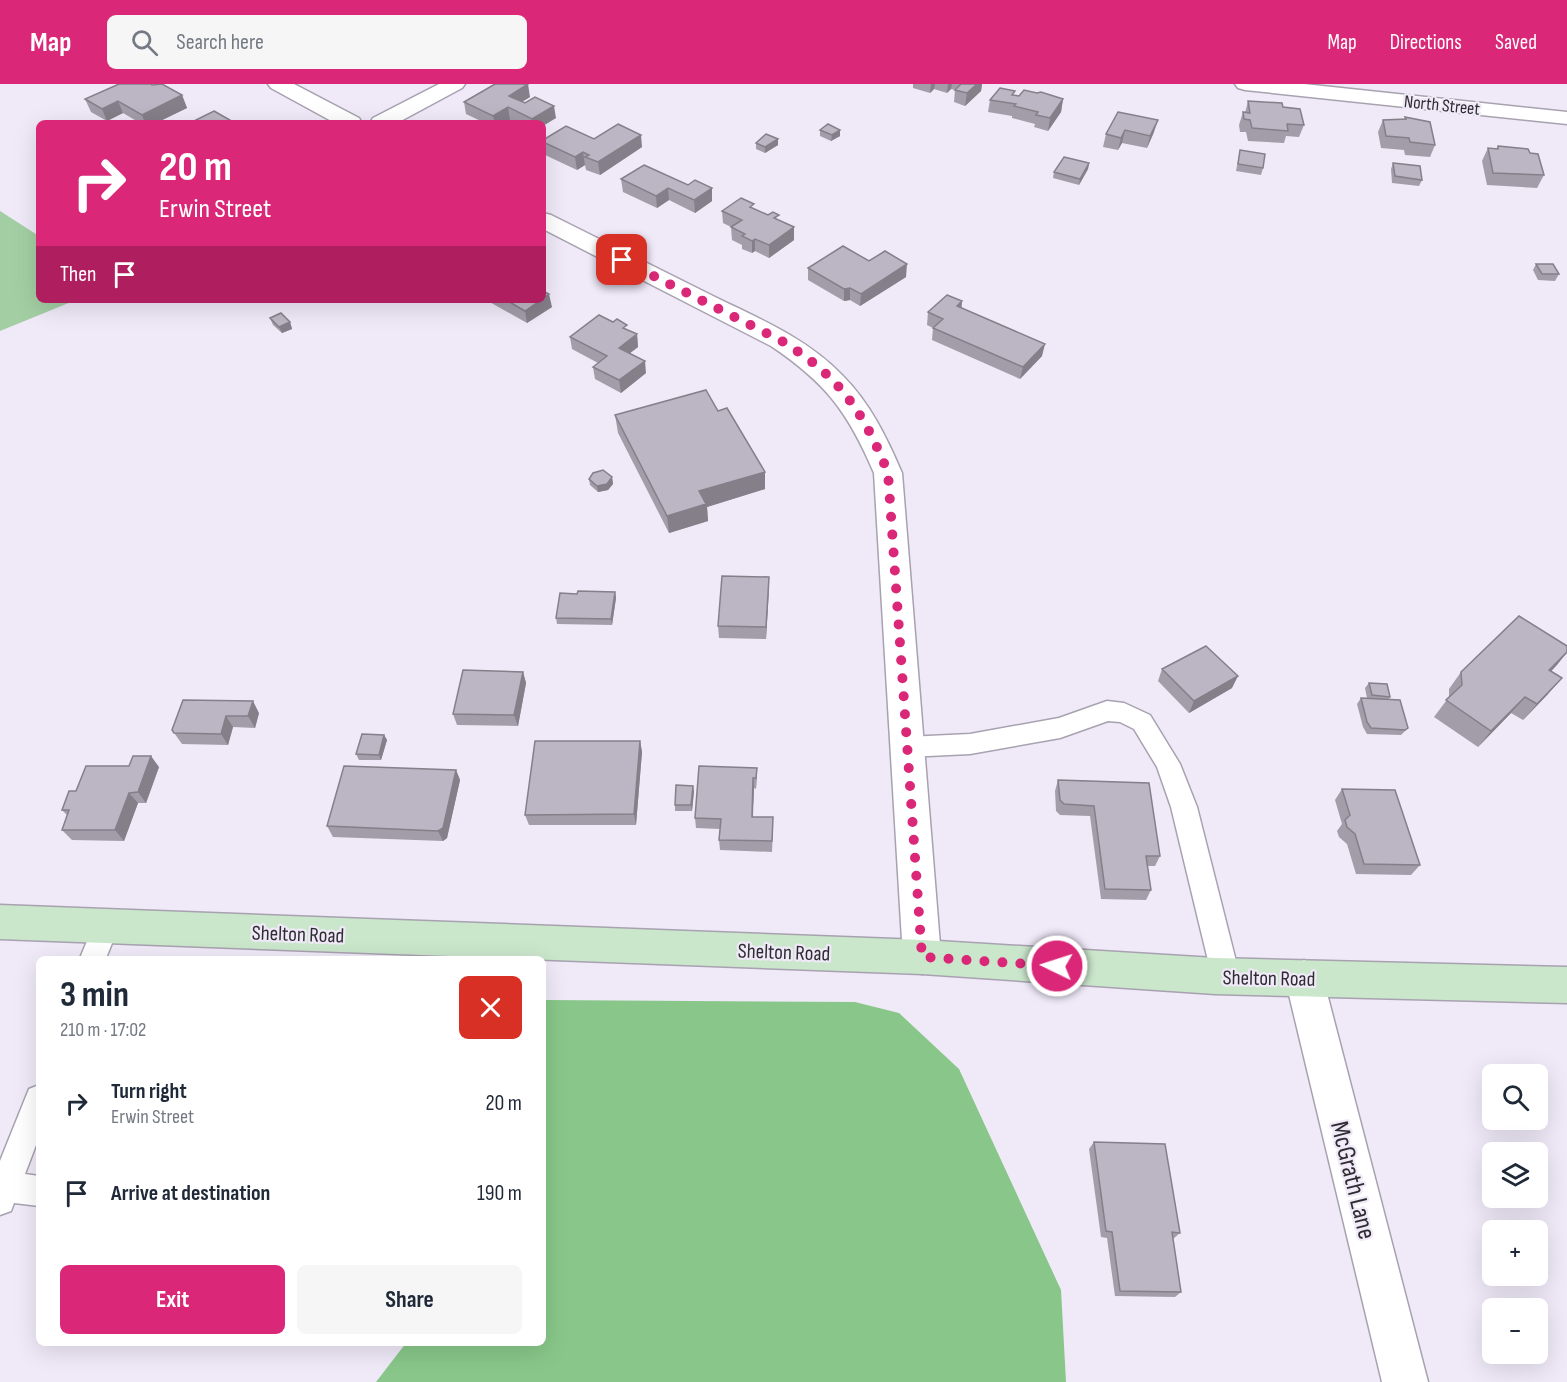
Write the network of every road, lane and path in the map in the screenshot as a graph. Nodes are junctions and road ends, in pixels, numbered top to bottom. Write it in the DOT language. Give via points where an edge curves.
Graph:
graph roads {
  1 [pos="278,84"];
  2 [pos="455,84"];
  3 [pos="1245,84"];
  4 [pos="1567,118"];
  5 [pos="345,120"];
  6 [pos="387,120"];
  7 [pos="546,222"];
  8 [pos="907,747"];
  9 [pos="0,922"];
  10 [pos="100,942"];
  11 [pos="922,957"];
  12 [pos="1226,976"];
  13 [pos="1304,978"];
  14 [pos="1567,985"];
  15 [pos="36,1107"];
  16 [pos="36,1191"];
  17 [pos="2,1193"];
  18 [pos="1405,1382"];
  1 -- 5 [label="street"];
  2 -- 6 [label="street"];
  3 -- 4 [label="street, North Street"];
  7 -- 8 [label="street" via="780,340 827,372 873,435 888,473"];
  8 -- 11 [label="street"];
  8 -- 12 [label="lane" via="970,744 1060,728 1107,711 1124,713 1142,722 1168,765 1184,807"];
  9 -- 10 [label="main road, Shelton Road"];
  10 -- 11 [label="main road, Shelton Road"];
  11 -- 12 [label="main road, Shelton Road"];
  12 -- 13 [label="main road, Shelton Road"];
  13 -- 14 [label="main road, Shelton Road"];
  13 -- 18 [label="street, McGrath Lane"];
  15 -- 17 [label="lane"];
  16 -- 17 [label="lane"];
}
